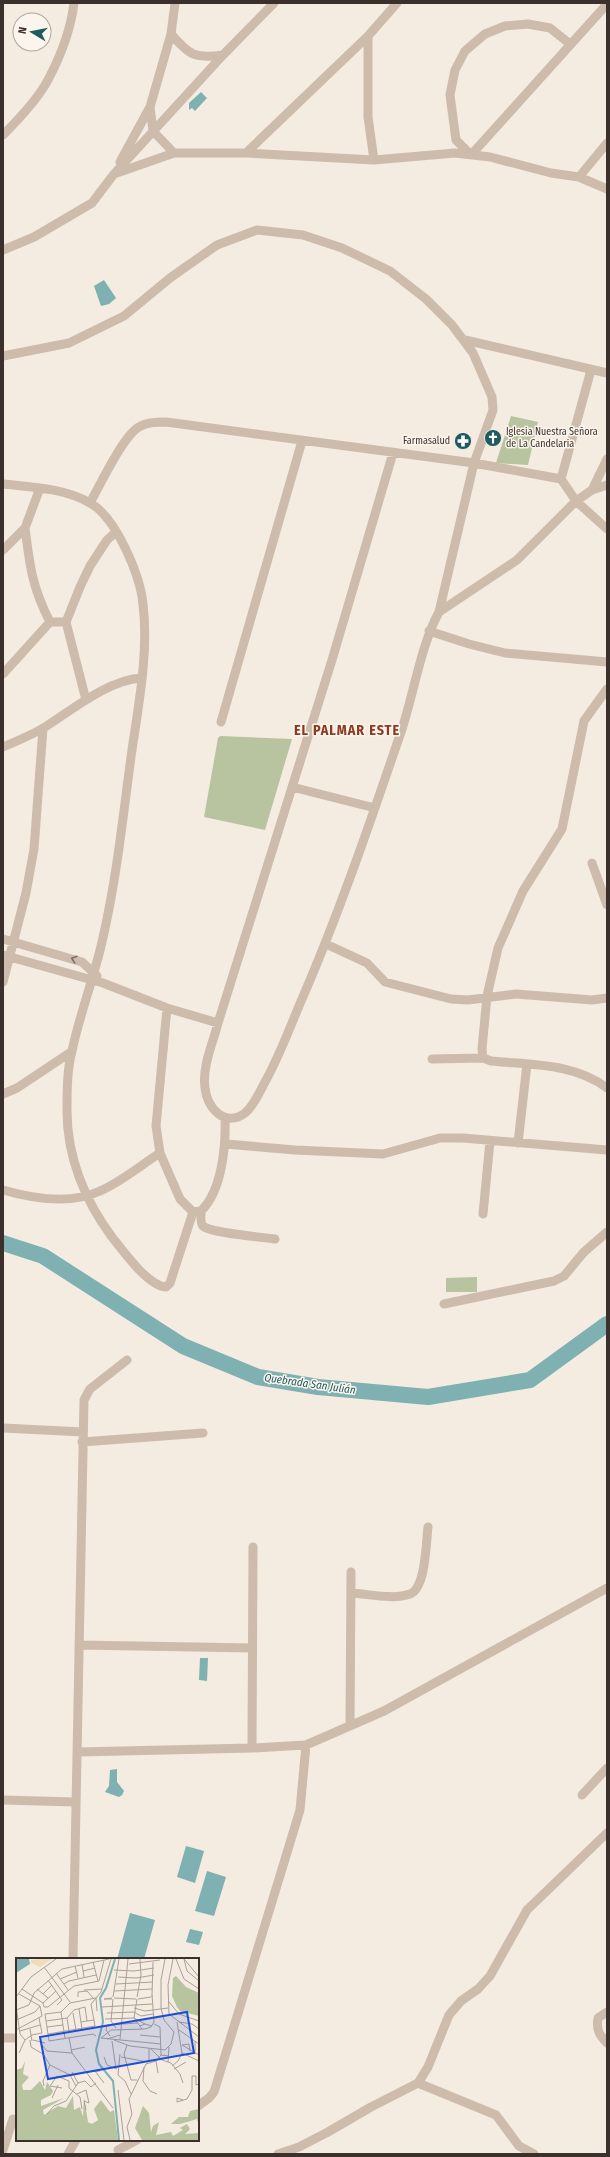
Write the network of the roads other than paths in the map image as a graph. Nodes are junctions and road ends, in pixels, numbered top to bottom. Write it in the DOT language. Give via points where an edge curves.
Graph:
graph roads {
  1 [pos="74,3"];
  2 [pos="175,3"];
  3 [pos="274,3"];
  4 [pos="397,3"];
  5 [pos="607,4"];
  6 [pos="171,34"];
  7 [pos="368,36"];
  8 [pos="570,44"];
  9 [pos="223,55"];
  10 [pos="150,107"];
  11 [pos="153,131"];
  12 [pos="3,135"];
  13 [pos="607,143"];
  14 [pos="174,153"];
  15 [pos="246,154"];
  16 [pos="471,154"];
  17 [pos="374,160"];
  18 [pos="114,174"];
  19 [pos="579,177"];
  20 [pos="607,190"];
  21 [pos="3,250"];
  22 [pos="465,340"];
  23 [pos="3,356"];
  24 [pos="591,370"];
  25 [pos="607,373"];
  26 [pos="302,441"];
  27 [pos="393,453"];
  28 [pos="607,459"];
  29 [pos="474,464"];
  30 [pos="561,479"];
  31 [pos="3,484"];
  32 [pos="607,485"];
  33 [pos="40,488"];
  34 [pos="592,490"];
  35 [pos="576,501"];
  36 [pos="90,503"];
  37 [pos="26,528"];
  38 [pos="607,529"];
  39 [pos="116,532"];
  40 [pos="3,550"];
  41 [pos="439,612"];
  42 [pos="50,622"];
  43 [pos="66,622"];
  44 [pos="429,631"];
  45 [pos="607,662"];
  46 [pos="4,668"];
  47 [pos="141,678"];
  48 [pos="607,689"];
  49 [pos="86,700"];
  50 [pos="221,722"];
  51 [pos="43,728"];
  52 [pos="3,747"];
  53 [pos="292,787"];
  54 [pos="375,808"];
  55 [pos="592,863"];
  56 [pos="607,905"];
  57 [pos="3,939"];
  58 [pos="14,942"];
  59 [pos="326,944"];
  60 [pos="7,956"];
  61 [pos="93,976"];
  62 [pos="3,982"];
  63 [pos="487,996"];
  64 [pos="607,998"];
  65 [pos="167,1008"];
  66 [pos="218,1022"];
  67 [pos="71,1052"];
  68 [pos="483,1058"];
  69 [pos="432,1059"];
  70 [pos="527,1064"];
  71 [pos="607,1088"];
  72 [pos="3,1094"];
  73 [pos="225,1118"];
  74 [pos="490,1141"];
  75 [pos="518,1143"];
  76 [pos="226,1144"];
  77 [pos="607,1150"];
  78 [pos="160,1153"];
  79 [pos="3,1190"];
  80 [pos="87,1196"];
  81 [pos="197,1212"];
  82 [pos="483,1214"];
  83 [pos="607,1232"];
  84 [pos="275,1238"];
  85 [pos="444,1304"];
  86 [pos="126,1360"];
  87 [pos="3,1428"];
  88 [pos="83,1432"];
  89 [pos="203,1433"];
  90 [pos="82,1442"];
  91 [pos="428,1527"];
  92 [pos="253,1547"];
  93 [pos="351,1572"];
  94 [pos="607,1585"];
  95 [pos="351,1593"];
  96 [pos="79,1645"];
  97 [pos="252,1648"];
  98 [pos="350,1726"];
  99 [pos="306,1745"];
  100 [pos="252,1748"];
  101 [pos="78,1752"];
  102 [pos="607,1768"];
  103 [pos="582,1795"];
  104 [pos="3,1800"];
  105 [pos="75,1802"];
  106 [pos="607,1833"];
  107 [pos="73,1958"];
  108 [pos="607,2012"];
  109 [pos="3,2038"];
  110 [pos="16,2038"];
  111 [pos="607,2043"];
  112 [pos="418,2083"];
  113 [pos="199,2105"];
  114 [pos="13,2118"];
  115 [pos="75,2141"];
  116 [pos="135,2141"];
  117 [pos="3,2150"];
  118 [pos="118,2150"];
  119 [pos="68,2154"];
  120 [pos="278,2154"];
  121 [pos="534,2154"];
  1 -- 12 [label="street" via="72,20 49,79 18,120"];
  2 -- 6 [label="street"];
  3 -- 9 [label="street"];
  4 -- 7 [label="street"];
  5 -- 8 [label="street"];
  6 -- 9 [label="street" via="184,49 202,58"];
  6 -- 10 [label="street"];
  7 -- 15 [label="street"];
  7 -- 17 [label="street" via="368,117"];
  8 -- 16 [label="street"];
  8 -- 16 [label="street" via="550,28 528,24 505,26 485,34 465,51 456,70 450,94 456,140"];
  9 -- 11 [label="street"];
  10 -- 11 [label="street"];
  10 -- 18 [label="street"];
  11 -- 14 [label="street"];
  11 -- 18 [label="street"];
  13 -- 19 [label="street"];
  14 -- 15 [label="street"];
  14 -- 18 [label="street"];
  15 -- 17 [label="street"];
  16 -- 17 [label="street" via="455,152"];
  16 -- 19 [label="street"];
  18 -- 21 [label="street" via="92,203 34,237"];
  19 -- 20 [label="street"];
  22 -- 23 [label="street" via="426,299 390,271 342,248 303,235 257,230 217,245 170,278 124,316 69,343"];
  22 -- 24 [label="street"];
  22 -- 29 [label="street" via="492,397 493,410"];
  24 -- 25 [label="street"];
  24 -- 30 [label="street"];
  26 -- 27 [label="street"];
  26 -- 36 [label="street" via="166,422 149,423 138,427 127,440"];
  26 -- 50 [label="street"];
  27 -- 29 [label="street"];
  27 -- 53 [label="street"];
  28 -- 34 [label="street"];
  29 -- 30 [label="street"];
  29 -- 41 [label="street"];
  30 -- 35 [label="street"];
  31 -- 33 [label="street"];
  32 -- 34 [label="street"];
  33 -- 36 [label="street" via="63,492"];
  33 -- 37 [label="street"];
  34 -- 35 [label="street"];
  35 -- 38 [label="street"];
  35 -- 41 [label="street" via="517,560"];
  36 -- 39 [label="street" via="102,513"];
  37 -- 40 [label="street"];
  37 -- 42 [label="street" via="31,576 38,599"];
  39 -- 43 [label="street" via="107,540 90,566"];
  39 -- 47 [label="street" via="138,577 143,601 145,644"];
  41 -- 44 [label="street"];
  42 -- 43 [label="street"];
  42 -- 46 [label="street"];
  43 -- 49 [label="street"];
  44 -- 45 [label="street" via="505,653"];
  44 -- 54 [label="street" via="403,727"];
  47 -- 49 [label="street" via="130,679"];
  47 -- 61 [label="street" via="118,858 104,934"];
  48 -- 63 [label="street" via="584,721 562,829 523,891 498,948"];
  49 -- 51 [label="street"];
  51 -- 52 [label="street"];
  51 -- 58 [label="street" via="34,849"];
  53 -- 54 [label="street"];
  53 -- 66 [label="street"];
  54 -- 59 [label="street"];
  55 -- 56 [label="street"];
  57 -- 58 [label="street"];
  58 -- 60 [label="street"];
  61 -- 58 [label="street, one-way" via="82,962"];
  59 -- 63 [label="street" via="367,963 385,982 451,999 468,1000"];
  59 -- 73 [label="street" via="276,1060 254,1101 246,1112 235,1118"];
  60 -- 61 [label="street"];
  60 -- 62 [label="street"];
  61 -- 65 [label="street" via="103,984"];
  61 -- 67 [label="street"];
  63 -- 64 [label="street" via="531,994 592,1000"];
  63 -- 68 [label="street"];
  65 -- 66 [label="street"];
  65 -- 78 [label="street" via="156,1126"];
  66 -- 73 [label="street" via="204,1074 205,1088 214,1112"];
  67 -- 72 [label="street" via="18,1088"];
  67 -- 80 [label="street" via="67,1124 76,1169"];
  68 -- 69 [label="street"];
  68 -- 70 [label="street"];
  70 -- 71 [label="street" via="567,1069"];
  70 -- 75 [label="street"];
  73 -- 76 [label="street"];
  74 -- 75 [label="street"];
  74 -- 76 [label="street" via="440,1138 383,1154"];
  74 -- 82 [label="street"];
  75 -- 77 [label="street"];
  76 -- 81 [label="street" via="213,1195"];
  78 -- 80 [label="street" via="101,1191"];
  78 -- 81 [label="street" via="180,1199"];
  79 -- 80 [label="street" via="68,1200"];
  80 -- 81 [label="street" via="115,1241 147,1278 166,1287 173,1276"];
  81 -- 84 [label="street" via="204,1228"];
  83 -- 85 [label="street" via="593,1242 571,1269 559,1278"];
  86 -- 88 [label="street" via="90,1389 84,1400"];
  87 -- 88 [label="street"];
  88 -- 90 [label="street"];
  89 -- 90 [label="street"];
  90 -- 96 [label="street"];
  91 -- 95 [label="street" via="422,1576 419,1587 412,1593 401,1596"];
  92 -- 97 [label="street"];
  93 -- 95 [label="street"];
  94 -- 98 [label="street" via="391,1708"];
  95 -- 98 [label="street"];
  96 -- 97 [label="street"];
  96 -- 101 [label="street"];
  97 -- 100 [label="street"];
  98 -- 99 [label="street"];
  99 -- 100 [label="street"];
  99 -- 113 [label="street" via="300,1810 214,2092"];
  100 -- 101 [label="street"];
  101 -- 105 [label="street"];
  102 -- 103 [label="street"];
  104 -- 105 [label="street"];
  105 -- 107 [label="street"];
  106 -- 112 [label="street" via="527,1910 490,1976 449,2015 428,2067"];
  108 -- 111 [label="street" via="598,2018 596,2025"];
  109 -- 110 [label="street"];
  112 -- 120 [label="street" via="316,2138"];
  112 -- 121 [label="street" via="496,2115 519,2146"];
  114 -- 117 [label="street"];
  115 -- 119 [label="street"];
  116 -- 118 [label="street"];
}
